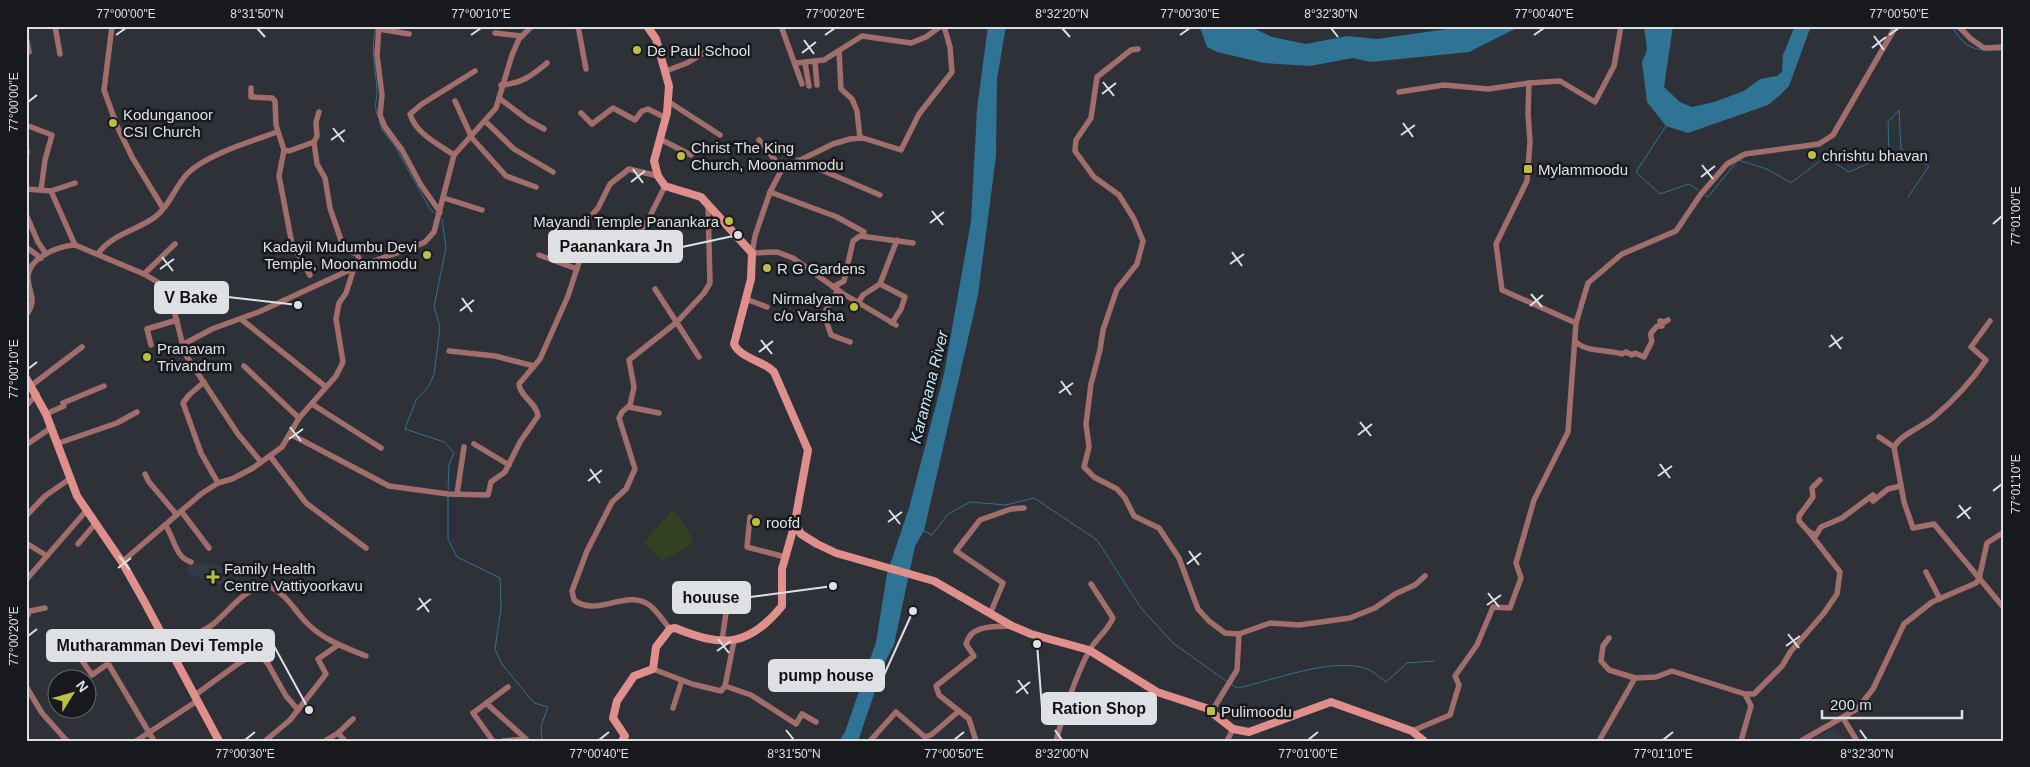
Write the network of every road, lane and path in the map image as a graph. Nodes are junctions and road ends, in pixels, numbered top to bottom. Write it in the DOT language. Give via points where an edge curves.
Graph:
graph roads {
  1 [pos="55,26"];
  2 [pos="112,26"];
  3 [pos="532,26"];
  4 [pos="578,26"];
  5 [pos="647,26"];
  6 [pos="781,26"];
  7 [pos="942,26"];
  8 [pos="1621,26"];
  9 [pos="1896,26"];
  10 [pos="1958,26"];
  11 [pos="379,28"];
  12 [pos="495,33"];
  13 [pos="409,34"];
  14 [pos="26,36"];
  15 [pos="522,36"];
  16 [pos="2004,47"];
  17 [pos="1138,49"];
  18 [pos="709,50"];
  19 [pos="840,51"];
  20 [pos="28,52"];
  21 [pos="60,54"];
  22 [pos="815,62"];
  23 [pos="547,63"];
  24 [pos="796,63"];
  25 [pos="805,63"];
  26 [pos="586,69"];
  27 [pos="475,71"];
  28 [pos="666,71"];
  29 [pos="1529,83"];
  30 [pos="802,84"];
  31 [pos="501,85"];
  32 [pos="817,85"];
  33 [pos="810,86"];
  34 [pos="251,88"];
  35 [pos="1399,92"];
  36 [pos="499,98"];
  37 [pos="455,101"];
  38 [pos="669,102"];
  39 [pos="319,112"];
  40 [pos="581,113"];
  41 [pos="666,118"];
  42 [pos="486,122"];
  43 [pos="26,125"];
  44 [pos="544,129"];
  45 [pos="277,132"];
  46 [pos="720,135"];
  47 [pos="472,138"];
  48 [pos="860,138"];
  49 [pos="660,139"];
  50 [pos="759,140"];
  51 [pos="314,142"];
  52 [pos="284,150"];
  53 [pos="454,155"];
  54 [pos="691,155"];
  55 [pos="798,160"];
  56 [pos="782,169"];
  57 [pos="553,172"];
  58 [pos="658,176"];
  59 [pos="75,183"];
  60 [pos="666,186"];
  61 [pos="536,187"];
  62 [pos="26,189"];
  63 [pos="41,190"];
  64 [pos="51,191"];
  65 [pos="770,192"];
  66 [pos="880,195"];
  67 [pos="444,198"];
  68 [pos="708,204"];
  69 [pos="163,208"];
  70 [pos="482,210"];
  71 [pos="440,212"];
  72 [pos="26,214"];
  73 [pos="864,232"];
  74 [pos="897,240"];
  75 [pos="913,243"];
  76 [pos="74,244"];
  77 [pos="175,244"];
  78 [pos="26,247"];
  79 [pos="626,251"];
  80 [pos="752,253"];
  81 [pos="98,254"];
  82 [pos="539,255"];
  83 [pos="44,256"];
  84 [pos="362,264"];
  85 [pos="354,268"];
  86 [pos="577,269"];
  87 [pos="144,274"];
  88 [pos="310,275"];
  89 [pos="27,277"];
  90 [pos="880,284"];
  91 [pos="835,288"];
  92 [pos="655,289"];
  93 [pos="746,299"];
  94 [pos="858,303"];
  95 [pos="767,307"];
  96 [pos="26,316"];
  97 [pos="241,318"];
  98 [pos="177,320"];
  99 [pos="1668,320"];
  100 [pos="1990,320"];
  101 [pos="676,322"];
  102 [pos="1576,323"];
  103 [pos="1575,341"];
  104 [pos="850,342"];
  105 [pos="152,345"];
  106 [pos="182,345"];
  107 [pos="82,346"];
  108 [pos="449,351"];
  109 [pos="699,357"];
  110 [pos="244,366"];
  111 [pos="534,366"];
  112 [pos="26,378"];
  113 [pos="204,382"];
  114 [pos="32,385"];
  115 [pos="104,386"];
  116 [pos="326,387"];
  117 [pos="37,394"];
  118 [pos="312,404"];
  119 [pos="26,406"];
  120 [pos="629,407"];
  121 [pos="137,412"];
  122 [pos="659,413"];
  123 [pos="46,414"];
  124 [pos="300,418"];
  125 [pos="52,427"];
  126 [pos="290,434"];
  127 [pos="1879,437"];
  128 [pos="58,443"];
  129 [pos="474,444"];
  130 [pos="26,445"];
  131 [pos="464,447"];
  132 [pos="1894,447"];
  133 [pos="381,448"];
  134 [pos="270,456"];
  135 [pos="261,462"];
  136 [pos="509,465"];
  137 [pos="145,474"];
  138 [pos="71,478"];
  139 [pos="1820,480"];
  140 [pos="218,483"];
  141 [pos="1901,486"];
  142 [pos="457,494"];
  143 [pos="1024,508"];
  144 [pos="86,511"];
  145 [pos="179,513"];
  146 [pos="26,516"];
  147 [pos="796,516"];
  148 [pos="750,518"];
  149 [pos="95,524"];
  150 [pos="164,525"];
  151 [pos="1810,532"];
  152 [pos="2004,532"];
  153 [pos="26,543"];
  154 [pos="78,544"];
  155 [pos="209,548"];
  156 [pos="366,548"];
  157 [pos="47,556"];
  158 [pos="785,558"];
  159 [pos="122,562"];
  160 [pos="191,562"];
  161 [pos="1926,572"];
  162 [pos="1425,576"];
  163 [pos="1979,579"];
  164 [pos="26,580"];
  165 [pos="1091,584"];
  166 [pos="1940,599"];
  167 [pos="728,600"];
  168 [pos="45,608"];
  169 [pos="2004,608"];
  170 [pos="990,614"];
  171 [pos="26,618"];
  172 [pos="1012,626"];
  173 [pos="670,629"];
  174 [pos="1239,634"];
  175 [pos="1608,638"];
  176 [pos="68,640"];
  177 [pos="722,640"];
  178 [pos="734,640"];
  179 [pos="170,645"];
  180 [pos="338,645"];
  181 [pos="1089,650"];
  182 [pos="366,656"];
  183 [pos="653,669"];
  184 [pos="1635,678"];
  185 [pos="682,680"];
  186 [pos="725,686"];
  187 [pos="508,687"];
  188 [pos="27,688"];
  189 [pos="1745,694"];
  190 [pos="196,698"];
  191 [pos="486,703"];
  192 [pos="673,708"];
  193 [pos="298,710"];
  194 [pos="959,710"];
  195 [pos="1212,711"];
  196 [pos="1843,718"];
  197 [pos="353,719"];
  198 [pos="816,722"];
  199 [pos="1233,729"];
  200 [pos="1412,731"];
  201 [pos="148,732"];
  202 [pos="338,733"];
  203 [pos="67,741"];
  204 [pos="136,741"];
  205 [pos="154,741"];
  206 [pos="220,741"];
  207 [pos="265,741"];
  208 [pos="325,741"];
  209 [pos="345,741"];
  210 [pos="493,741"];
  211 [pos="503,741"];
  212 [pos="622,741"];
  213 [pos="870,741"];
  214 [pos="976,741"];
  215 [pos="1056,741"];
  216 [pos="1227,741"];
  217 [pos="1424,741"];
  218 [pos="1599,741"];
  219 [pos="1740,741"];
  220 [pos="1801,741"];
  221 [pos="1857,741"];
  1 -- 21 [label="street"];
  2 -- 69 [label="street" via="104,90 132,157"];
  3 -- 15 [label="street"];
  4 -- 26 [label="street"];
  5 -- 28 [label="main road" via="656,39"];
  6 -- 24 [label="street"];
  7 -- 22 [label="street" via="926,38 911,43 862,36 824,60"];
  7 -- 48 [label="street" via="950,47 952,72 919,114 901,150"];
  8 -- 29 [label="street" via="1614,66 1596,102 1560,81"];
  9 -- 102 [label="street" via="1827,141 1745,154 1727,164 1701,194 1676,231 1622,254 1588,283"];
  10 -- 16 [label="street" via="1984,48"];
  11 -- 13 [label="street"];
  11 -- 71 [label="street" via="380,115"];
  12 -- 15 [label="street"];
  14 -- 20 [label="street"];
  15 -- 31 [label="street"];
  17 -- 174 [label="street" via="1131,50 1097,77 1091,118 1076,140 1075,151 1094,177 1118,195 1143,240 1138,264 1117,289 1103,330 1091,384 1086,424 1089,447 1084,467 1117,490 1134,516 1159,528 1179,558 1198,609 1225,633"];
  18 -- 28 [label="street"];
  19 -- 48 [label="street" via="840,89 852,100 857,111"];
  22 -- 25 [label="street"];
  22 -- 32 [label="street"];
  23 -- 31 [label="street" via="527,79"];
  24 -- 25 [label="street"];
  24 -- 30 [label="street"];
  25 -- 33 [label="street"];
  27 -- 53 [label="street" via="410,114 413,124"];
  28 -- 38 [label="main road"];
  29 -- 35 [label="street" via="1488,89 1444,85"];
  29 -- 102 [label="street" via="1527,181 1496,244 1502,290"];
  31 -- 36 [label="street"];
  34 -- 45 [label="street" via="251,97 275,101"];
  36 -- 42 [label="street"];
  36 -- 44 [label="street"];
  37 -- 47 [label="street"];
  38 -- 41 [label="main road"];
  38 -- 46 [label="street"];
  39 -- 51 [label="street"];
  40 -- 41 [label="street" via="592,124 613,108 635,120 648,109"];
  41 -- 49 [label="main road"];
  42 -- 47 [label="street"];
  42 -- 57 [label="street" via="514,149"];
  43 -- 63 [label="street" via="52,135"];
  45 -- 52 [label="street"];
  45 -- 69 [label="street" via="233,147 200,165 188,174"];
  47 -- 53 [label="street"];
  47 -- 61 [label="street" via="506,176"];
  48 -- 55 [label="street" via="833,144"];
  49 -- 54 [label="street"];
  49 -- 58 [label="main road" via="654,160"];
  50 -- 56 [label="street"];
  51 -- 52 [label="street"];
  51 -- 84 [label="street" via="317,166 325,178 330,208 344,249 357,254"];
  52 -- 88 [label="street" via="279,176 292,244"];
  53 -- 67 [label="street"];
  55 -- 56 [label="street"];
  55 -- 66 [label="street"];
  56 -- 65 [label="street"];
  58 -- 60 [label="main road"];
  58 -- 86 [label="street" via="629,169 610,184 598,208 585,224 584,247"];
  59 -- 64 [label="street"];
  60 -- 68 [label="main road" via="690,193"];
  60 -- 79 [label="street"];
  62 -- 63 [label="street"];
  63 -- 64 [label="street"];
  64 -- 76 [label="street"];
  65 -- 73 [label="street" via="837,217"];
  65 -- 80 [label="street"];
  67 -- 70 [label="street"];
  67 -- 71 [label="street"];
  68 -- 80 [label="main road"];
  68 -- 101 [label="street" via="710,283"];
  69 -- 81 [label="street" via="156,217 102,248"];
  71 -- 84 [label="street" via="434,232 425,242"];
  72 -- 83 [label="street"];
  74 -- 75 [label="street"];
  74 -- 90 [label="street"];
  74 -- 91 [label="street" via="860,236 853,241 844,281"];
  76 -- 81 [label="street"];
  76 -- 83 [label="street" via="57,247"];
  77 -- 87 [label="street"];
  78 -- 83 [label="street"];
  80 -- 91 [label="street" via="777,252 793,258"];
  80 -- 93 [label="main road"];
  81 -- 87 [label="street"];
  82 -- 86 [label="street"];
  83 -- 89 [label="street" via="34,264"];
  84 -- 85 [label="street"];
  85 -- 97 [label="street"];
  85 -- 116 [label="street" via="336,319 343,362"];
  86 -- 111 [label="street" via="568,296"];
  87 -- 98 [label="street" via="157,281 166,292"];
  89 -- 96 [label="street" via="34,299"];
  90 -- 94 [label="street" via="863,295"];
  90 -- 94 [label="street" via="905,297 894,324"];
  91 -- 94 [label="street"];
  91 -- 104 [label="street" via="824,314 831,335"];
  92 -- 101 [label="street"];
  93 -- 95 [label="street"];
  93 -- 147 [label="main road" via="734,346 739,352 768,365 774,372 808,450"];
  97 -- 106 [label="street"];
  97 -- 116 [label="street"];
  98 -- 105 [label="street" via="147,329"];
  98 -- 106 [label="street"];
  99 -- 103 [label="street" via="1660,321 1662,326 1652,329 1652,341 1644,357 1635,353 1597,350 1578,345"];
  100 -- 132 [label="street" via="1971,348 1986,360 1980,369 1956,398 1921,427 1897,441"];
  101 -- 109 [label="street"];
  101 -- 120 [label="street" via="630,358 634,387"];
  102 -- 103 [label="street"];
  103 -- 200 [label="street" via="1568,432 1534,500 1516,563 1521,578 1510,608 1493,607 1477,645 1455,676 1459,684 1450,715"];
  106 -- 113 [label="street"];
  107 -- 114 [label="street"];
  108 -- 111 [label="street" via="495,356"];
  110 -- 124 [label="street"];
  111 -- 136 [label="street" via="520,382 519,388 538,416"];
  112 -- 114 [label="main road"];
  113 -- 135 [label="street"];
  113 -- 140 [label="street" via="183,403 201,453"];
  114 -- 117 [label="main road"];
  115 -- 123 [label="street" via="63,403 64,406"];
  116 -- 118 [label="street"];
  117 -- 119 [label="street"];
  117 -- 123 [label="main road"];
  118 -- 124 [label="street"];
  118 -- 133 [label="street"];
  120 -- 122 [label="street"];
  120 -- 173 [label="street" via="620,418 634,469 626,489 612,502 586,551 572,591 573,598 581,605 615,604 635,598 648,604"];
  121 -- 128 [label="street" via="117,423"];
  123 -- 125 [label="main road"];
  124 -- 126 [label="street"];
  125 -- 128 [label="main road"];
  125 -- 130 [label="street"];
  126 -- 134 [label="street" via="282,447"];
  126 -- 142 [label="street" via="389,486"];
  127 -- 132 [label="street"];
  128 -- 138 [label="main road"];
  129 -- 136 [label="street"];
  131 -- 142 [label="street"];
  132 -- 141 [label="street"];
  134 -- 135 [label="street"];
  134 -- 156 [label="street" via="306,503"];
  135 -- 140 [label="street" via="232,479"];
  136 -- 142 [label="street" via="491,482 488,495"];
  137 -- 145 [label="street"];
  138 -- 144 [label="main road"];
  138 -- 146 [label="street" via="45,496"];
  139 -- 151 [label="street" via="1812,488 1809,506 1799,516 1799,521"];
  140 -- 145 [label="street"];
  141 -- 151 [label="street" via="1888,489 1873,501 1873,495 1842,518 1821,527 1816,535"];
  141 -- 163 [label="street" via="1913,528 1934,524"];
  143 -- 170 [label="street" via="980,520 956,551 1003,582"];
  144 -- 149 [label="main road"];
  144 -- 157 [label="street"];
  145 -- 150 [label="street"];
  145 -- 155 [label="street"];
  147 -- 158 [label="main road"];
  147 -- 170 [label="main road" via="796,525 805,538 836,553 934,581"];
  148 -- 158 [label="street" via="747,547"];
  149 -- 154 [label="street"];
  149 -- 159 [label="main road"];
  150 -- 159 [label="street"];
  150 -- 160 [label="street" via="177,551"];
  151 -- 189 [label="street" via="1840,572 1837,594 1782,666 1754,694"];
  152 -- 163 [label="street" via="1987,543"];
  153 -- 157 [label="street"];
  157 -- 164 [label="street"];
  158 -- 178 [label="main road" via="782,606 754,632"];
  159 -- 179 [label="main road"];
  161 -- 166 [label="street"];
  162 -- 174 [label="street" via="1375,608 1350,618 1299,625 1270,623"];
  163 -- 166 [label="street"];
  163 -- 169 [label="street"];
  165 -- 181 [label="street" via="1113,618"];
  166 -- 196 [label="street" via="1904,624 1873,689 1857,709"];
  167 -- 177 [label="street"];
  168 -- 171 [label="street" via="30,611"];
  170 -- 172 [label="main road"];
  172 -- 181 [label="main road"];
  172 -- 194 [label="street" via="974,631 966,644 974,656 937,683 939,695"];
  173 -- 177 [label="main road"];
  173 -- 183 [label="main road" via="656,648"];
  174 -- 195 [label="street" via="1237,670"];
  175 -- 184 [label="street" via="1601,661 1609,670"];
  176 -- 201 [label="street" via="92,675 109,665"];
  177 -- 178 [label="main road"];
  178 -- 186 [label="street"];
  179 -- 180 [label="street" via="212,625 251,592 264,586 277,589 305,621"];
  179 -- 190 [label="main road"];
  180 -- 182 [label="street"];
  180 -- 193 [label="street" via="318,659 326,674"];
  181 -- 195 [label="main road" via="1157,692"];
  181 -- 215 [label="street"];
  183 -- 185 [label="street"];
  183 -- 212 [label="main road" via="634,676 616,701 613,718 625,736"];
  184 -- 189 [label="street" via="1656,677 1672,671"];
  184 -- 218 [label="street"];
  185 -- 186 [label="street" via="721,691"];
  185 -- 192 [label="street"];
  186 -- 198 [label="street" via="751,695 796,724 802,714"];
  187 -- 191 [label="street"];
  188 -- 203 [label="street" via="42,713"];
  189 -- 219 [label="street" via="1751,706"];
  190 -- 193 [label="street" via="258,652"];
  190 -- 201 [label="street"];
  190 -- 206 [label="main road"];
  191 -- 210 [label="street" via="473,713"];
  191 -- 211 [label="street" via="526,739"];
  193 -- 207 [label="street"];
  194 -- 213 [label="street" via="925,737 896,712"];
  194 -- 214 [label="street" via="973,726"];
  195 -- 199 [label="main road"];
  196 -- 220 [label="street"];
  196 -- 221 [label="street"];
  197 -- 202 [label="street"];
  199 -- 200 [label="main road" via="1250,732 1331,702"];
  199 -- 216 [label="street"];
  200 -- 217 [label="main road"];
  201 -- 204 [label="street"];
  201 -- 205 [label="street"];
  202 -- 208 [label="street"];
  202 -- 209 [label="street"];
}
